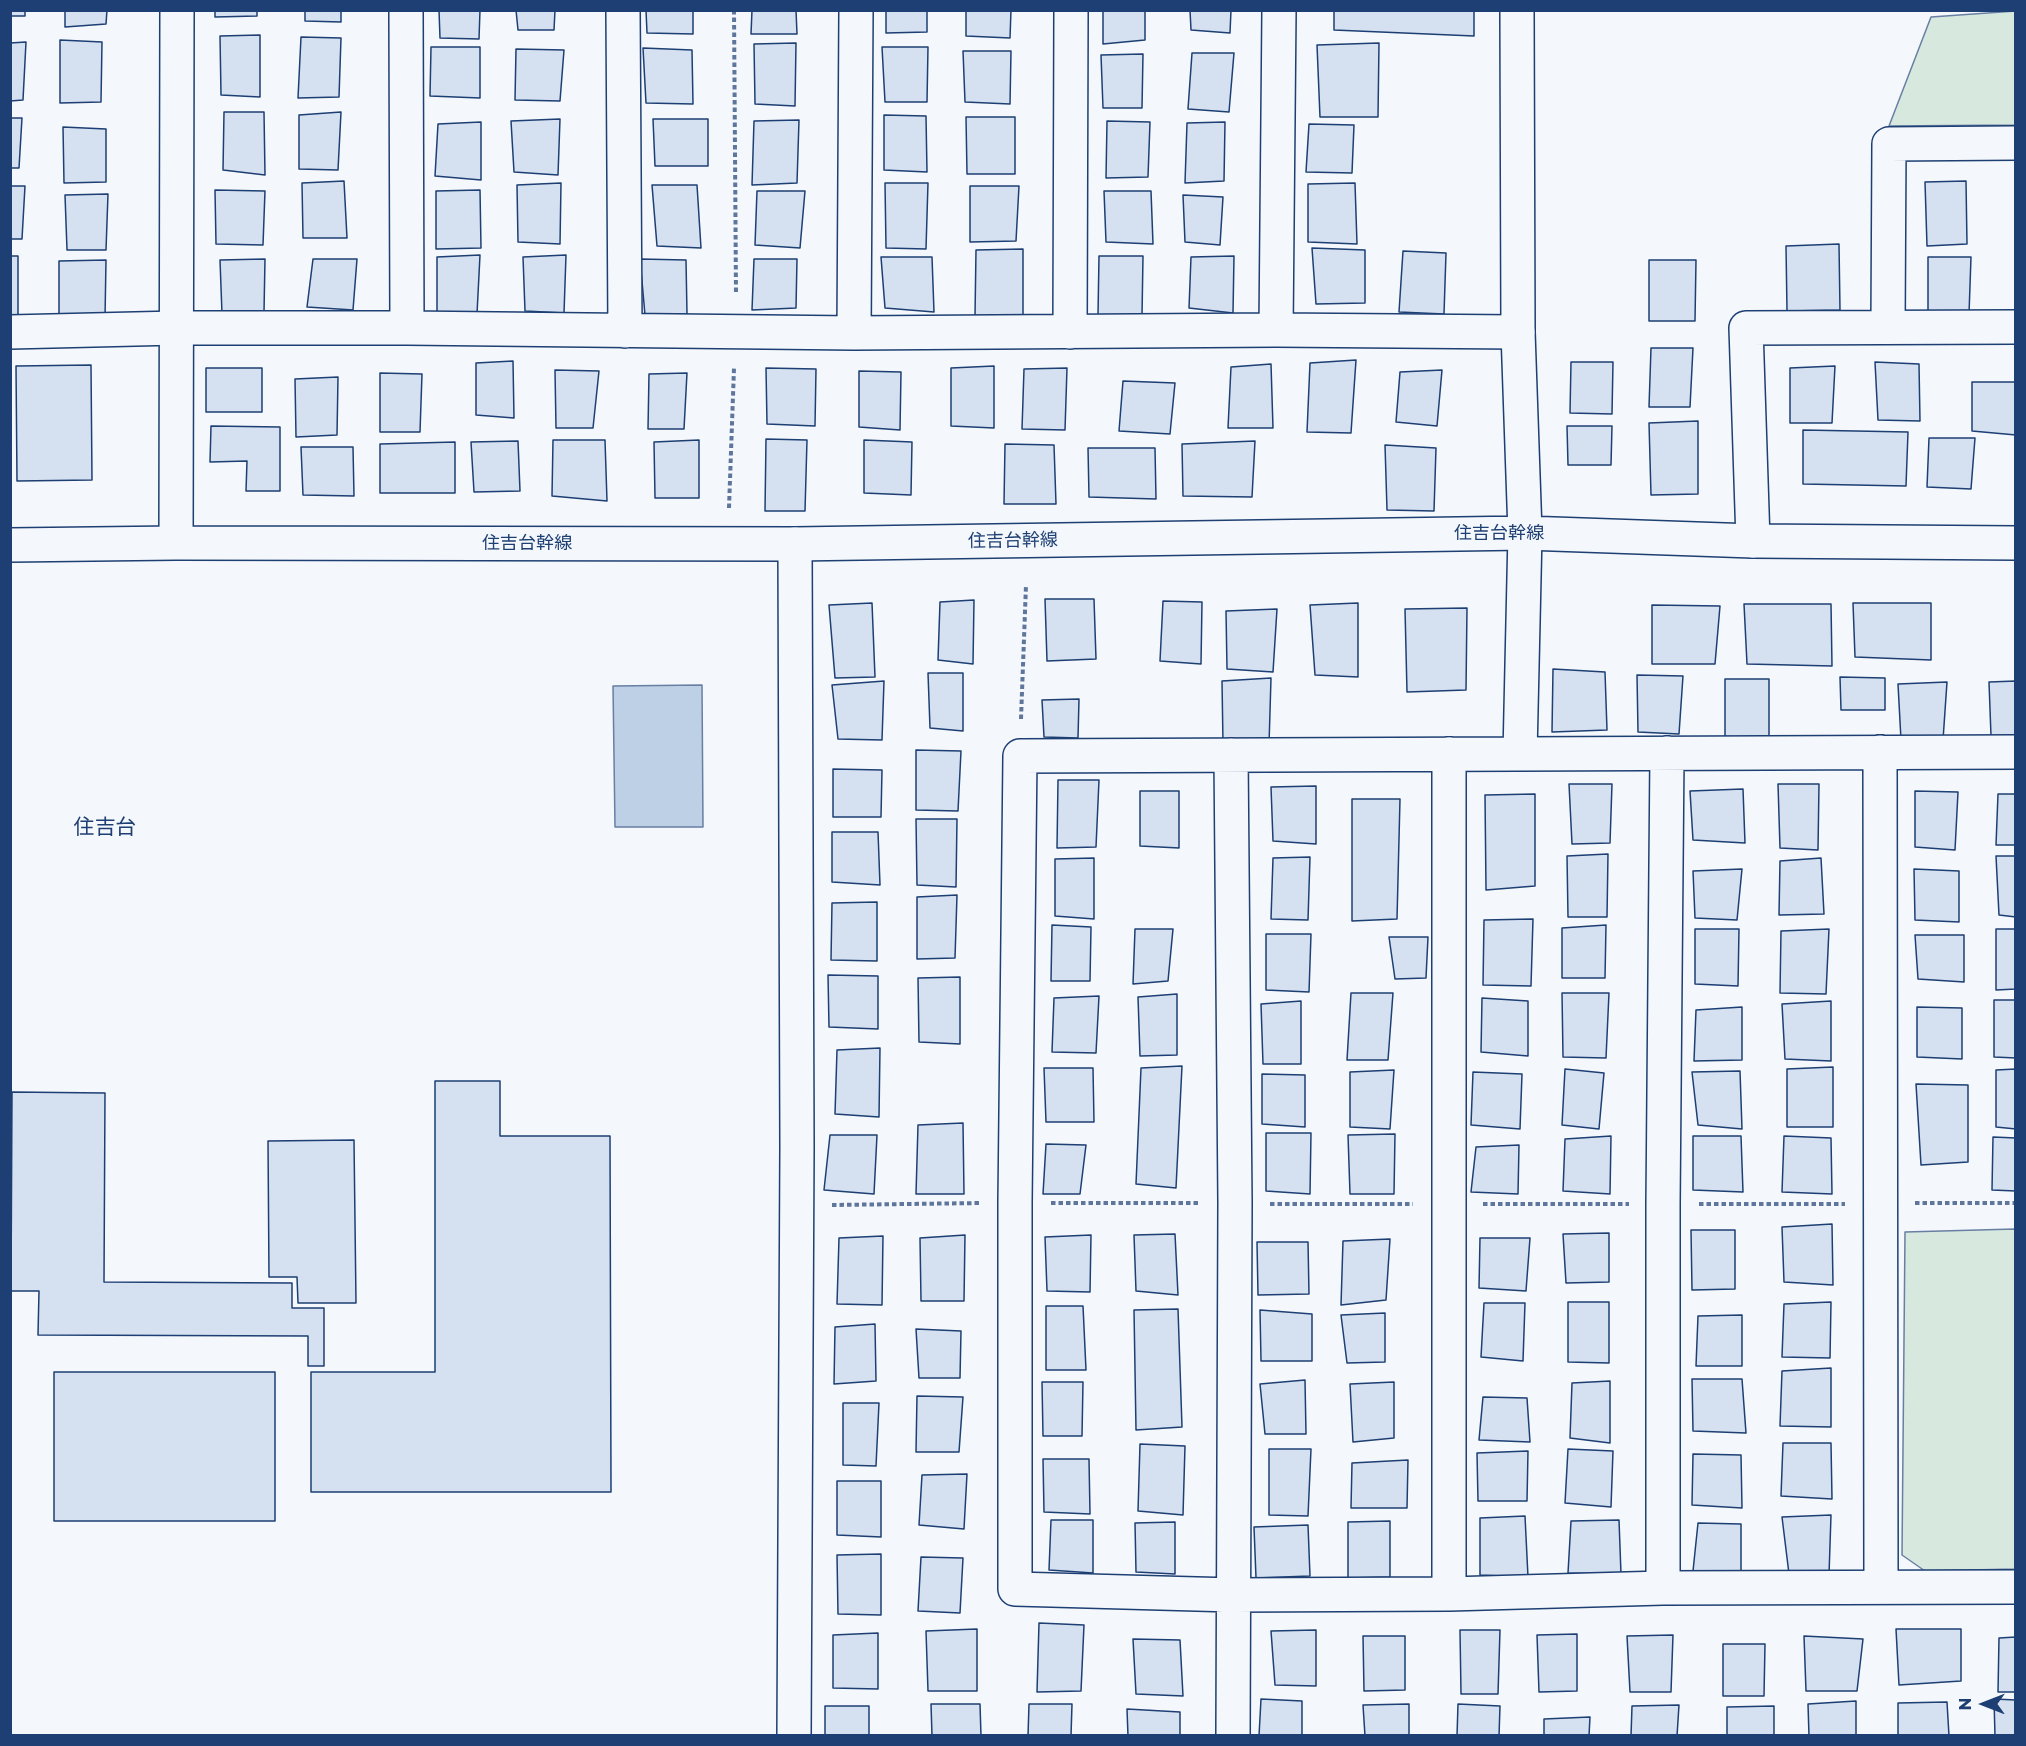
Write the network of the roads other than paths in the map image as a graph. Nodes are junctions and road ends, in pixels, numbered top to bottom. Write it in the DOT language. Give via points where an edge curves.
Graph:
graph roads {
  1 [pos="177,10"];
  2 [pos="406,10"];
  3 [pos="623,10"];
  4 [pos="856,10"];
  5 [pos="1071,10"];
  6 [pos="1279,10"];
  7 [pos="1517,10"];
  8 [pos="2016,143"];
  9 [pos="1888,326"];
  10 [pos="2016,327"];
  11 [pos="177,328"];
  12 [pos="407,328"];
  13 [pos="1276,330"];
  14 [pos="625,331"];
  15 [pos="10,332"];
  16 [pos="1070,332"];
  17 [pos="1518,332"];
  18 [pos="854,333"];
  19 [pos="1525,533"];
  20 [pos="1753,541"];
  21 [pos="176,543"];
  22 [pos="2016,543"];
  23 [pos="795,544"];
  24 [pos="10,545"];
  25 [pos="1880,752"];
  26 [pos="2016,752"];
  27 [pos="1667,753"];
  28 [pos="1449,754"];
  29 [pos="1520,754"];
  30 [pos="1230,755"];
  31 [pos="1881,1587"];
  32 [pos="2016,1587"];
  33 [pos="1663,1588"];
  34 [pos="1449,1594"];
  35 [pos="1233,1595"];
  36 [pos="794,1736"];
  37 [pos="1233,1736"];
  1 -- 11 [label="street"];
  2 -- 12 [label="street"];
  3 -- 14 [label="street"];
  4 -- 18 [label="street"];
  5 -- 16 [label="street"];
  6 -- 13 [label="street"];
  7 -- 17 [label="street"];
  8 -- 9 [label="street" via="1889,144"];
  9 -- 10 [label="street"];
  9 -- 20 [label="street" via="1746,328"];
  11 -- 12 [label="street"];
  11 -- 15 [label="street"];
  11 -- 21 [label="street"];
  12 -- 14 [label="street"];
  13 -- 16 [label="street"];
  13 -- 17 [label="street"];
  14 -- 18 [label="street"];
  16 -- 18 [label="street"];
  17 -- 19 [label="street"];
  19 -- 20 [label="street, 住吉台幹線"];
  19 -- 23 [label="street, 住吉台幹線"];
  19 -- 29 [label="street"];
  20 -- 22 [label="street, 住吉台幹線"];
  21 -- 23 [label="street, 住吉台幹線"];
  21 -- 24 [label="street, 住吉台幹線"];
  23 -- 36 [label="street"];
  25 -- 26 [label="street"];
  25 -- 27 [label="street"];
  25 -- 31 [label="street"];
  27 -- 29 [label="street"];
  27 -- 33 [label="street"];
  28 -- 29 [label="street"];
  28 -- 30 [label="street"];
  28 -- 34 [label="street"];
  30 -- 35 [label="street" via="1235,1203"];
  30 -- 35 [label="street" via="1020,756 1015,1589"];
  31 -- 32 [label="street"];
  31 -- 33 [label="street"];
  33 -- 34 [label="street"];
  34 -- 35 [label="street"];
  35 -- 37 [label="street"];
}
